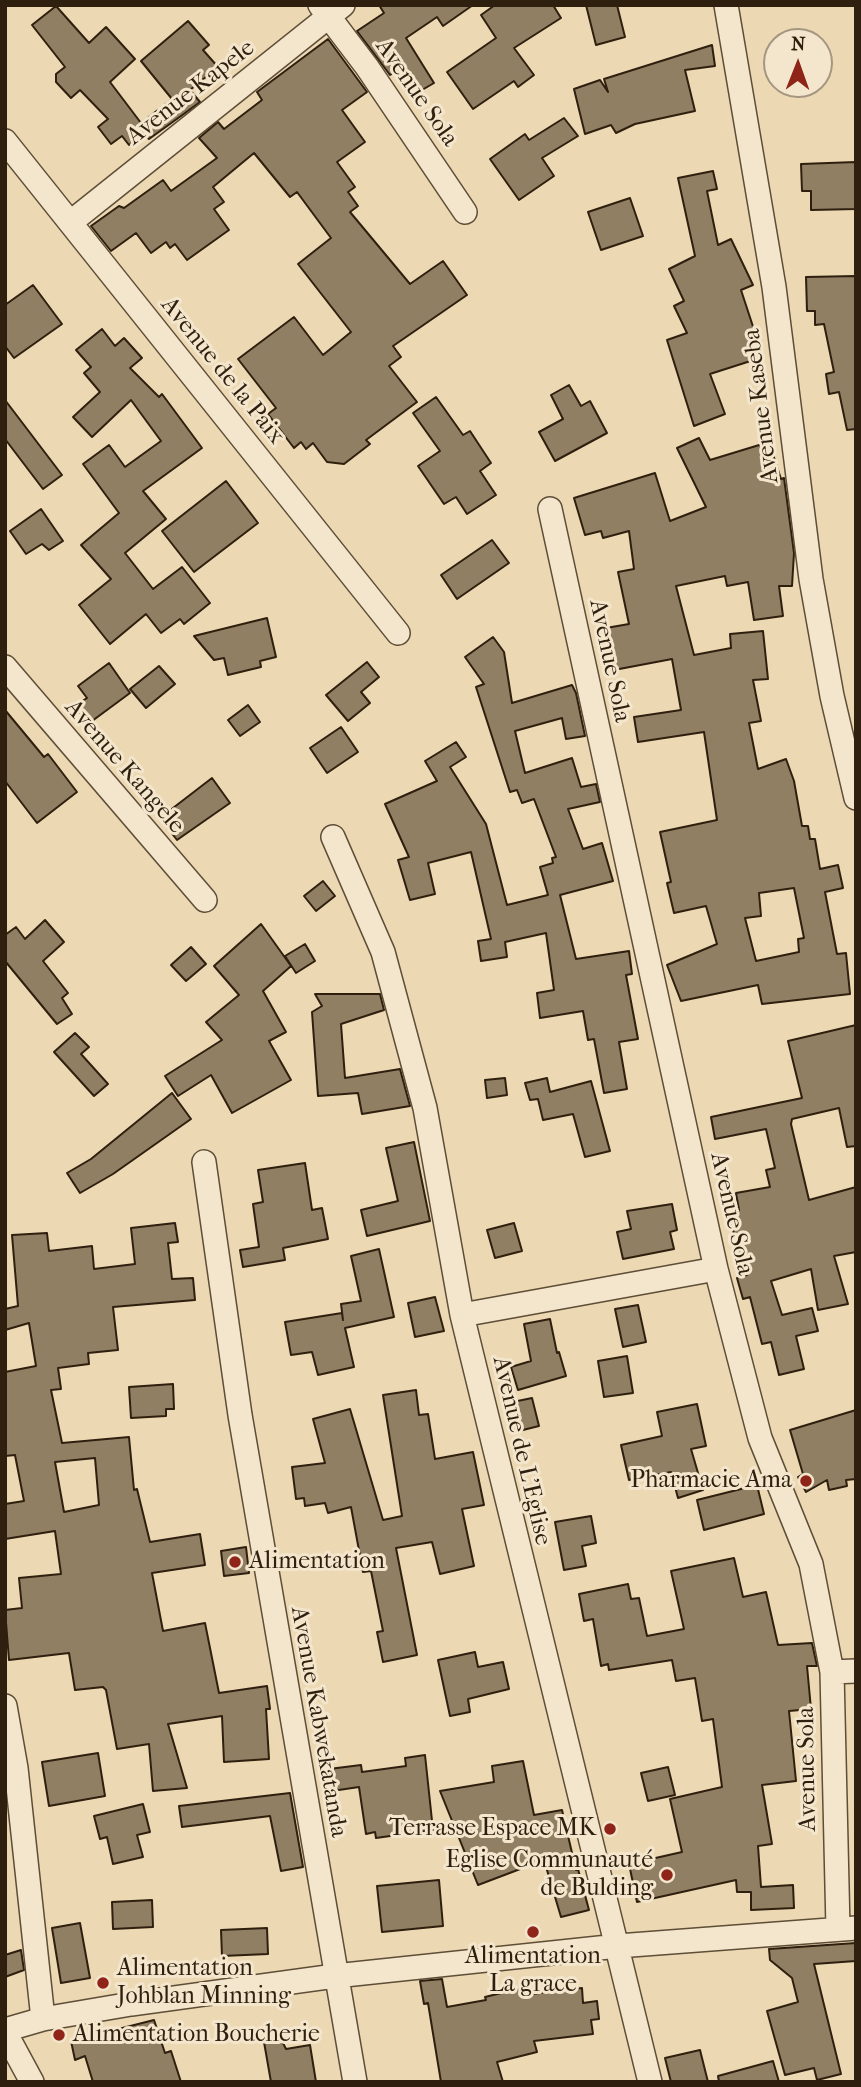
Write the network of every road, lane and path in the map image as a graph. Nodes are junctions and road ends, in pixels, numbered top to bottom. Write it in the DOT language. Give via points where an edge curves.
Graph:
graph roads {
  1 [pos="726,5"];
  2 [pos="331,9"];
  3 [pos="5,141"];
  4 [pos="465,212"];
  5 [pos="71,222"];
  6 [pos="550,509"];
  7 [pos="398,633"];
  8 [pos="5,667"];
  9 [pos="856,798"];
  10 [pos="333,837"];
  11 [pos="205,900"];
  12 [pos="204,1162"];
  13 [pos="716,1269"];
  14 [pos="462,1315"];
  15 [pos="856,1671"];
  16 [pos="832,1672"];
  17 [pos="5,1706"];
  18 [pos="847,1929"];
  19 [pos="618,1946"];
  20 [pos="335,1976"];
  21 [pos="43,2020"];
  22 [pos="5,2031"];
  23 [pos="32,2082"];
  24 [pos="355,2082"];
  25 [pos="650,2082"];
  1 -- 9 [label="street, Avenue Kaseba" via="774,287 811,579"];
  2 -- 4 [label="street, Avenue Sola"];
  2 -- 5 [label="street, Avenue Kapele"];
  3 -- 5 [label="street, Avenue de la Paix"];
  5 -- 7 [label="street, Avenue de la Paix"];
  6 -- 13 [label="street, Avenue Sola"];
  8 -- 11 [label="street, Avenue Kangele"];
  10 -- 14 [label="street, Avenue de L'Eglise" via="392,981 425,1108"];
  12 -- 20 [label="street, Avenue Kabwekatanda" via="240,1415"];
  13 -- 14 [label="street"];
  13 -- 16 [label="street, Avenue Sola" via="760,1438 811,1564"];
  14 -- 19 [label="street, Avenue de L'Eglise"];
  15 -- 16 [label="street"];
  16 -- 18 [label="street, Avenue Sola"];
  17 -- 21 [label="street"];
  18 -- 19 [label="street"];
  19 -- 20 [label="street"];
  19 -- 25 [label="street, Avenue de L'Eglise"];
  20 -- 21 [label="street"];
  20 -- 24 [label="street, Avenue Kabwekatanda"];
  21 -- 22 [label="street"];
  22 -- 23 [label="street"];
}
